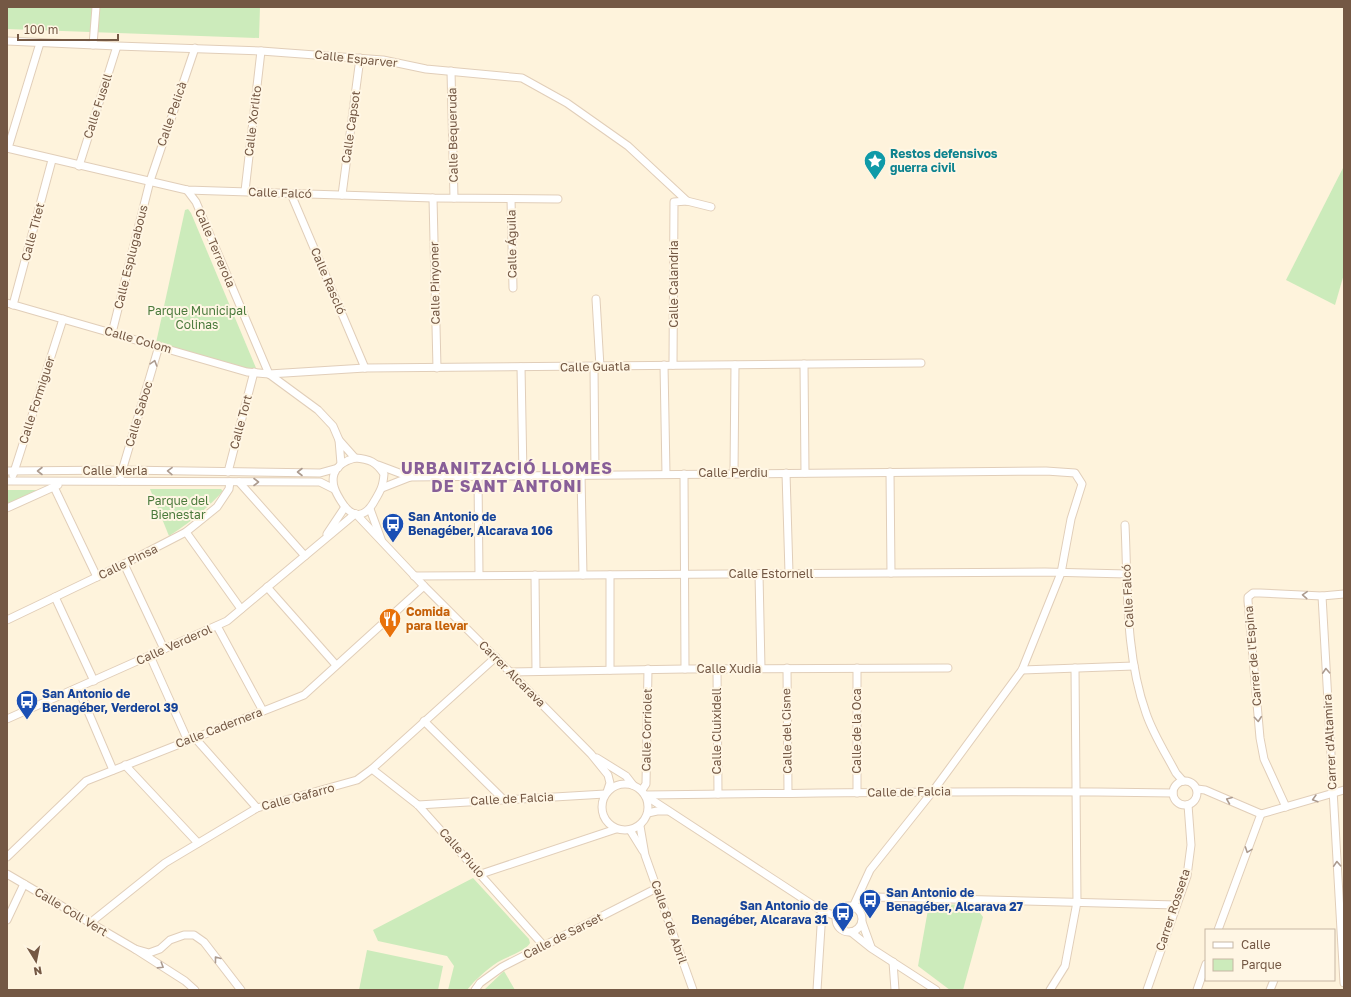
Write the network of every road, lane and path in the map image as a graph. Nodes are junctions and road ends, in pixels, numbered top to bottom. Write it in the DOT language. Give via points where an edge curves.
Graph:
graph roads {
  1 [pos="96,7"];
  2 [pos="7,41"];
  3 [pos="40,43"];
  4 [pos="93,45"];
  5 [pos="117,46"];
  6 [pos="195,48"];
  7 [pos="261,51"];
  8 [pos="360,58"];
  9 [pos="451,72"];
  10 [pos="7,148"];
  11 [pos="52,160"];
  12 [pos="79,166"];
  13 [pos="150,181"];
  14 [pos="187,190"];
  15 [pos="245,191"];
  16 [pos="292,194"];
  17 [pos="342,195"];
  18 [pos="433,198"];
  19 [pos="454,198"];
  20 [pos="511,199"];
  21 [pos="558,199"];
  22 [pos="687,200"];
  23 [pos="711,207"];
  24 [pos="513,288"];
  25 [pos="596,299"];
  26 [pos="10,304"];
  27 [pos="63,319"];
  28 [pos="112,333"];
  29 [pos="159,346"];
  30 [pos="921,363"];
  31 [pos="804,364"];
  32 [pos="664,365"];
  33 [pos="674,365"];
  34 [pos="735,365"];
  35 [pos="521,367"];
  36 [pos="597,367"];
  37 [pos="365,368"];
  38 [pos="437,368"];
  39 [pos="254,372"];
  40 [pos="269,374"];
  41 [pos="339,440"];
  42 [pos="356,458"];
  43 [pos="378,465"];
  44 [pos="340,466"];
  45 [pos="122,470"];
  46 [pos="11,471"];
  47 [pos="229,472"];
  48 [pos="890,472"];
  49 [pos="734,473"];
  50 [pos="786,473"];
  51 [pos="805,473"];
  52 [pos="581,474"];
  53 [pos="595,474"];
  54 [pos="666,474"];
  55 [pos="684,474"];
  56 [pos="523,475"];
  57 [pos="478,476"];
  58 [pos="410,477"];
  59 [pos="9,481"];
  60 [pos="67,481"];
  61 [pos="119,481"];
  62 [pos="232,482"];
  63 [pos="54,487"];
  64 [pos="382,488"];
  65 [pos="334,489"];
  66 [pos="345,507"];
  67 [pos="7,508"];
  68 [pos="370,508"];
  69 [pos="355,514"];
  70 [pos="1125,525"];
  71 [pos="186,532"];
  72 [pos="323,540"];
  73 [pos="382,543"];
  74 [pos="305,556"];
  75 [pos="124,564"];
  76 [pos="891,573"];
  77 [pos="1061,573"];
  78 [pos="684,574"];
  79 [pos="759,574"];
  80 [pos="789,574"];
  81 [pos="1127,574"];
  82 [pos="479,575"];
  83 [pos="535,575"];
  84 [pos="583,575"];
  85 [pos="610,575"];
  86 [pos="414,576"];
  87 [pos="97,577"];
  88 [pos="424,586"];
  89 [pos="267,587"];
  90 [pos="1344,594"];
  91 [pos="1322,596"];
  92 [pos="55,597"];
  93 [pos="241,609"];
  94 [pos="7,620"];
  95 [pos="217,626"];
  96 [pos="164,649"];
  97 [pos="150,656"];
  98 [pos="496,657"];
  99 [pos="336,665"];
  100 [pos="1134,666"];
  101 [pos="761,668"];
  102 [pos="787,668"];
  103 [pos="856,668"];
  104 [pos="948,668"];
  105 [pos="1075,668"];
  106 [pos="648,669"];
  107 [pos="685,669"];
  108 [pos="717,669"];
  109 [pos="610,670"];
  110 [pos="1022,670"];
  111 [pos="536,671"];
  112 [pos="510,672"];
  113 [pos="94,681"];
  114 [pos="78,688"];
  115 [pos="263,711"];
  116 [pos="7,720"];
  117 [pos="424,721"];
  118 [pos="195,738"];
  119 [pos="188,741"];
  120 [pos="591,754"];
  121 [pos="125,765"];
  122 [pos="372,769"];
  123 [pos="112,770"];
  124 [pos="1183,781"];
  125 [pos="634,785"];
  126 [pos="1197,789"];
  127 [pos="1344,790"];
  128 [pos="933,791"];
  129 [pos="1077,792"];
  130 [pos="606,793"];
  131 [pos="788,793"];
  132 [pos="858,793"];
  133 [pos="1173,793"];
  134 [pos="644,794"];
  135 [pos="718,794"];
  136 [pos="1333,794"];
  137 [pos="503,799"];
  138 [pos="418,805"];
  139 [pos="1188,805"];
  140 [pos="1286,807"];
  141 [pos="257,808"];
  142 [pos="667,811"];
  143 [pos="648,813"];
  144 [pos="1261,814"];
  145 [pos="640,826"];
  146 [pos="616,829"];
  147 [pos="630,830"];
  148 [pos="198,843"];
  149 [pos="645,854"];
  150 [pos="7,857"];
  151 [pos="7,874"];
  152 [pos="481,874"];
  153 [pos="24,884"];
  154 [pos="657,888"];
  155 [pos="1077,902"];
  156 [pos="1176,905"];
  157 [pos="855,908"];
  158 [pos="822,911"];
  159 [pos="836,916"];
  160 [pos="7,920"];
  161 [pos="862,922"];
  162 [pos="90,923"];
  163 [pos="1218,929"];
  164 [pos="851,932"];
  165 [pos="544,946"];
  166 [pos="871,948"];
  167 [pos="134,949"];
  168 [pos="1341,960"];
  169 [pos="893,962"];
  170 [pos="1205,967"];
  171 [pos="1344,984"];
  172 [pos="195,990"];
  173 [pos="241,990"];
  174 [pos="474,990"];
  175 [pos="693,990"];
  176 [pos="817,990"];
  177 [pos="895,990"];
  178 [pos="936,990"];
  179 [pos="1050,990"];
  180 [pos="1147,990"];
  181 [pos="1197,990"];
  1 -- 4 [label="street"];
  2 -- 3 [label="street, Calle Esparver"];
  3 -- 4 [label="street, Calle Esparver"];
  3 -- 10 [label="street"];
  4 -- 5 [label="street, Calle Esparver"];
  5 -- 6 [label="street, Calle Esparver"];
  5 -- 12 [label="street, Calle Fusell"];
  6 -- 7 [label="street, Calle Esparver"];
  6 -- 13 [label="street, Calle Pelicà"];
  7 -- 8 [label="street, Calle Esparver"];
  7 -- 15 [label="street, Calle Xorlito"];
  8 -- 9 [label="street, Calle Esparver"];
  8 -- 17 [label="street, Calle Capsot"];
  9 -- 19 [label="street, Calle Bequeruda"];
  9 -- 22 [label="street, Calle Esparver" via="522,78 543,89 568,103 628,146"];
  10 -- 11 [label="street, Calle Falcó"];
  11 -- 12 [label="street, Calle Falcó"];
  11 -- 26 [label="street, Calle Titet"];
  12 -- 13 [label="street, Calle Falcó"];
  13 -- 14 [label="street, Calle Falcó"];
  13 -- 28 [label="street, Calle Esplugabous"];
  14 -- 15 [label="street, Calle Falcó"];
  14 -- 40 [label="street, Calle Terrerola" via="196,202"];
  15 -- 16 [label="street, Calle Falcó"];
  16 -- 17 [label="street, Calle Falcó"];
  16 -- 37 [label="street, Calle Rascló"];
  17 -- 18 [label="street, Calle Falcó"];
  18 -- 19 [label="street, Calle Falcó"];
  18 -- 38 [label="street, Calle Pinyoner"];
  19 -- 20 [label="street, Calle Falcó"];
  20 -- 21 [label="street, Calle Falcó"];
  20 -- 24 [label="street, Calle Águila"];
  22 -- 23 [label="street"];
  22 -- 33 [label="street, Calle Calandria" via="674,202"];
  25 -- 36 [label="street"];
  26 -- 27 [label="street, Calle Colom"];
  27 -- 28 [label="street, Calle Colom"];
  27 -- 46 [label="street, Calle Formiguer"];
  28 -- 29 [label="street, Calle Colom"];
  29 -- 39 [label="street, Calle Colom"];
  45 -- 29 [label="street, Calle Saboc, one-way"];
  30 -- 31 [label="street, Calle Guatla"];
  31 -- 34 [label="street, Calle Guatla"];
  31 -- 51 [label="street"];
  32 -- 33 [label="street, Calle Guatla"];
  32 -- 36 [label="street, Calle Guatla"];
  32 -- 54 [label="street"];
  33 -- 34 [label="street, Calle Guatla"];
  34 -- 49 [label="street"];
  35 -- 36 [label="street, Calle Guatla"];
  35 -- 38 [label="street, Calle Guatla"];
  35 -- 56 [label="street"];
  36 -- 53 [label="street"];
  37 -- 38 [label="street, Calle Guatla"];
  37 -- 40 [label="street, Calle Guatla"];
  39 -- 40 [label="street, Calle Colom"];
  39 -- 47 [label="street, Calle Tort"];
  40 -- 41 [label="street" via="318,410 333,426"];
  41 -- 42 [label="street"];
  41 -- 44 [label="street"];
  42 -- 43 [label="street" via="366,459"];
  42 -- 44 [label="street" via="347,460"];
  43 -- 58 [label="street, Calle Perdiu"];
  43 -- 64 [label="street" via="384,474"];
  44 -- 47 [label="street, Calle Merla, one-way" via="320,472"];
  44 -- 65 [label="street" via="334,474"];
  45 -- 46 [label="street, Calle Merla, one-way"];
  47 -- 45 [label="street, Calle Merla, one-way"];
  45 -- 61 [label="street, Calle Saboc"];
  46 -- 59 [label="street, Calle Formiguer"];
  47 -- 62 [label="street"];
  47 -- 62 [label="street"];
  48 -- 51 [label="street, Calle Perdiu"];
  48 -- 76 [label="street"];
  48 -- 77 [label="street, Calle Perdiu" via="1075,473 1082,484 1071,519"];
  49 -- 50 [label="street, Calle Perdiu"];
  49 -- 55 [label="street, Calle Perdiu"];
  50 -- 51 [label="street, Calle Perdiu"];
  50 -- 80 [label="street"];
  52 -- 53 [label="street, Calle Perdiu"];
  52 -- 56 [label="street, Calle Perdiu"];
  52 -- 84 [label="street"];
  53 -- 54 [label="street, Calle Perdiu"];
  54 -- 55 [label="street, Calle Perdiu"];
  55 -- 78 [label="street"];
  56 -- 57 [label="street, Calle Perdiu"];
  57 -- 58 [label="street, Calle Perdiu"];
  57 -- 82 [label="street"];
  58 -- 64 [label="street, Calle Perdiu"];
  59 -- 60 [label="street, Calle Merla"];
  60 -- 61 [label="street, Calle Merla"];
  60 -- 63 [label="street"];
  61 -- 62 [label="street, Calle Merla"];
  62 -- 65 [label="street, Calle Merla, one-way" via="320,482"];
  62 -- 71 [label="street, Calle Pinsa" via="217,506"];
  62 -- 74 [label="street"];
  63 -- 67 [label="street"];
  63 -- 87 [label="street"];
  64 -- 68 [label="street"];
  65 -- 66 [label="street"];
  66 -- 69 [label="street"];
  66 -- 72 [label="street, Calle Verderol"];
  68 -- 69 [label="street" via="363,514"];
  68 -- 73 [label="street, Carrer Alcarava"];
  69 -- 72 [label="street, Calle Verderol"];
  69 -- 73 [label="street, Carrer Alcarava"];
  70 -- 81 [label="street, Calle Falcó"];
  71 -- 75 [label="street, Calle Pinsa"];
  71 -- 93 [label="street"];
  72 -- 74 [label="street, Calle Verderol"];
  73 -- 86 [label="street, Carrer Alcarava"];
  74 -- 89 [label="street, Calle Verderol"];
  75 -- 87 [label="street, Calle Pinsa"];
  75 -- 96 [label="street"];
  76 -- 77 [label="street, Calle Estornell"];
  76 -- 80 [label="street, Calle Estornell"];
  77 -- 81 [label="street, Calle Estornell"];
  77 -- 110 [label="street"];
  78 -- 79 [label="street, Calle Estornell"];
  78 -- 85 [label="street, Calle Estornell"];
  78 -- 107 [label="street"];
  79 -- 80 [label="street, Calle Estornell"];
  79 -- 101 [label="street"];
  81 -- 100 [label="street, Calle Falcó"];
  82 -- 83 [label="street, Calle Estornell"];
  82 -- 86 [label="street, Calle Estornell"];
  83 -- 84 [label="street, Calle Estornell"];
  83 -- 111 [label="street"];
  84 -- 85 [label="street, Calle Estornell"];
  85 -- 109 [label="street"];
  86 -- 88 [label="street, Carrer Alcarava"];
  87 -- 92 [label="street, Calle Pinsa"];
  88 -- 98 [label="street, Carrer Alcarava"];
  88 -- 99 [label="street, Calle Cadernera"];
  89 -- 93 [label="street, Calle Verderol"];
  89 -- 99 [label="street"];
  90 -- 91 [label="street, Carrer de l'Espina"];
  136 -- 91 [label="street, Carrer d'Altamira, one-way"];
  91 -- 140 [label="street, Carrer de l'Espina, one-way" via="1260,593 1248,597 1260,738 1264,759"];
  92 -- 94 [label="street, Calle Pinsa"];
  92 -- 113 [label="street"];
  93 -- 95 [label="street, Calle Verderol"];
  95 -- 96 [label="street, Calle Verderol"];
  95 -- 115 [label="street"];
  96 -- 97 [label="street, Calle Verderol"];
  97 -- 113 [label="street, Calle Verderol"];
  97 -- 119 [label="street"];
  98 -- 112 [label="street, Carrer Alcarava"];
  98 -- 117 [label="street, Calle Gafarro"];
  99 -- 115 [label="street, Calle Cadernera" via="304,695"];
  100 -- 105 [label="street"];
  100 -- 124 [label="street" via="1146,714 1176,773"];
  101 -- 102 [label="street, Calle Xudia"];
  101 -- 108 [label="street, Calle Xudia"];
  102 -- 103 [label="street, Calle Xudia"];
  102 -- 131 [label="street, Calle del Cisne"];
  103 -- 104 [label="street, Calle Xudia"];
  103 -- 132 [label="street, Calle de la Oca"];
  105 -- 110 [label="street"];
  105 -- 129 [label="street"];
  106 -- 107 [label="street, Calle Xudia"];
  106 -- 109 [label="street, Calle Xudia"];
  106 -- 134 [label="street, Calle Corriolet"];
  107 -- 108 [label="street, Calle Xudia"];
  108 -- 135 [label="street, Calle Cluixidell"];
  109 -- 111 [label="street, Calle Xudia"];
  110 -- 128 [label="street"];
  111 -- 112 [label="street, Calle Xudia"];
  112 -- 120 [label="street, Carrer Alcarava"];
  113 -- 114 [label="street, Calle Verderol"];
  114 -- 116 [label="street, Calle Verderol"];
  114 -- 123 [label="street"];
  115 -- 118 [label="street, Calle Cadernera"];
  117 -- 122 [label="street, Calle Gafarro"];
  117 -- 137 [label="street"];
  118 -- 119 [label="street, Calle Cadernera"];
  118 -- 141 [label="street"];
  119 -- 121 [label="street, Calle Cadernera"];
  120 -- 125 [label="street, Carrer Alcarava" via="626,776"];
  120 -- 130 [label="street, Carrer Alcarava" via="608,775 610,783"];
  121 -- 123 [label="street, Calle Cadernera"];
  121 -- 148 [label="street"];
  122 -- 138 [label="street, Calle Piulo"];
  122 -- 141 [label="street, Calle Gafarro" via="357,780"];
  123 -- 150 [label="street, Calle Cadernera" via="86,781"];
  124 -- 126 [label="street" via="1191,782"];
  124 -- 133 [label="street" via="1177,784"];
  125 -- 130 [label="street" via="619,784"];
  125 -- 134 [label="street"];
  126 -- 139 [label="street" via="1196,798"];
  144 -- 126 [label="street, one-way"];
  127 -- 136 [label="street"];
  128 -- 129 [label="street, Calle de Falcia"];
  128 -- 132 [label="street, Calle de Falcia"];
  128 -- 157 [label="street" via="870,870"];
  129 -- 133 [label="street, Calle de Falcia"];
  129 -- 155 [label="street"];
  130 -- 137 [label="street, Calle de Falcia"];
  130 -- 146 [label="street" via="602,811 609,825"];
  131 -- 132 [label="street, Calle de Falcia"];
  131 -- 135 [label="street, Calle de Falcia"];
  133 -- 139 [label="street" via="1178,802"];
  134 -- 135 [label="street, Calle de Falcia"];
  134 -- 142 [label="street"];
  134 -- 143 [label="street" via="649,808"];
  136 -- 140 [label="street, one-way"];
  168 -- 136 [label="street, Carrer d'Altamira, one-way"];
  137 -- 138 [label="street, Calle de Falcia"];
  138 -- 152 [label="street, Calle Piulo"];
  139 -- 156 [label="street, Carrer Rosseta" via="1191,845 1187,876"];
  140 -- 144 [label="street"];
  141 -- 148 [label="street, Calle Gafarro"];
  142 -- 143 [label="street"];
  142 -- 158 [label="street"];
  143 -- 145 [label="street"];
  144 -- 163 [label="street, one-way"];
  145 -- 147 [label="street"];
  145 -- 149 [label="street, Calle 8 de Abril"];
  146 -- 147 [label="street"];
  146 -- 152 [label="street"];
  147 -- 149 [label="street, Calle 8 de Abril"];
  148 -- 162 [label="street, Calle Gafarro" via="165,863"];
  149 -- 154 [label="street, Calle 8 de Abril"];
  151 -- 153 [label="street, Calle Coll Vert"];
  152 -- 165 [label="street, Calle Piulo"];
  153 -- 160 [label="street"];
  153 -- 162 [label="street, Calle Coll Vert"];
  154 -- 165 [label="street, Calle de Sarset"];
  154 -- 175 [label="street, Calle 8 de Abril"];
  155 -- 156 [label="street"];
  155 -- 157 [label="street" via="875,897"];
  155 -- 179 [label="street" via="1065,966"];
  156 -- 180 [label="street, Carrer Rosseta"];
  157 -- 159 [label="street" via="843,907"];
  157 -- 161 [label="street" via="862,916"];
  158 -- 159 [label="street"];
  158 -- 176 [label="street"];
  159 -- 164 [label="street" via="836,923 841,929"];
  161 -- 164 [label="street"];
  161 -- 166 [label="street"];
  162 -- 167 [label="street, Calle Coll Vert"];
  164 -- 166 [label="street"];
  165 -- 174 [label="street, Calle de Sarset" via="502,967"];
  166 -- 169 [label="street"];
  167 -- 172 [label="street, Calle Coll Vert, one-way"];
  173 -- 167 [label="street, Calle Coll Vert, one-way" via="204,942 194,935 184,935 170,940 160,949 149,953"];
  168 -- 171 [label="street, Carrer d'Altamira"];
  169 -- 177 [label="street"];
  169 -- 178 [label="street"];
  170 -- 181 [label="street"];
}
